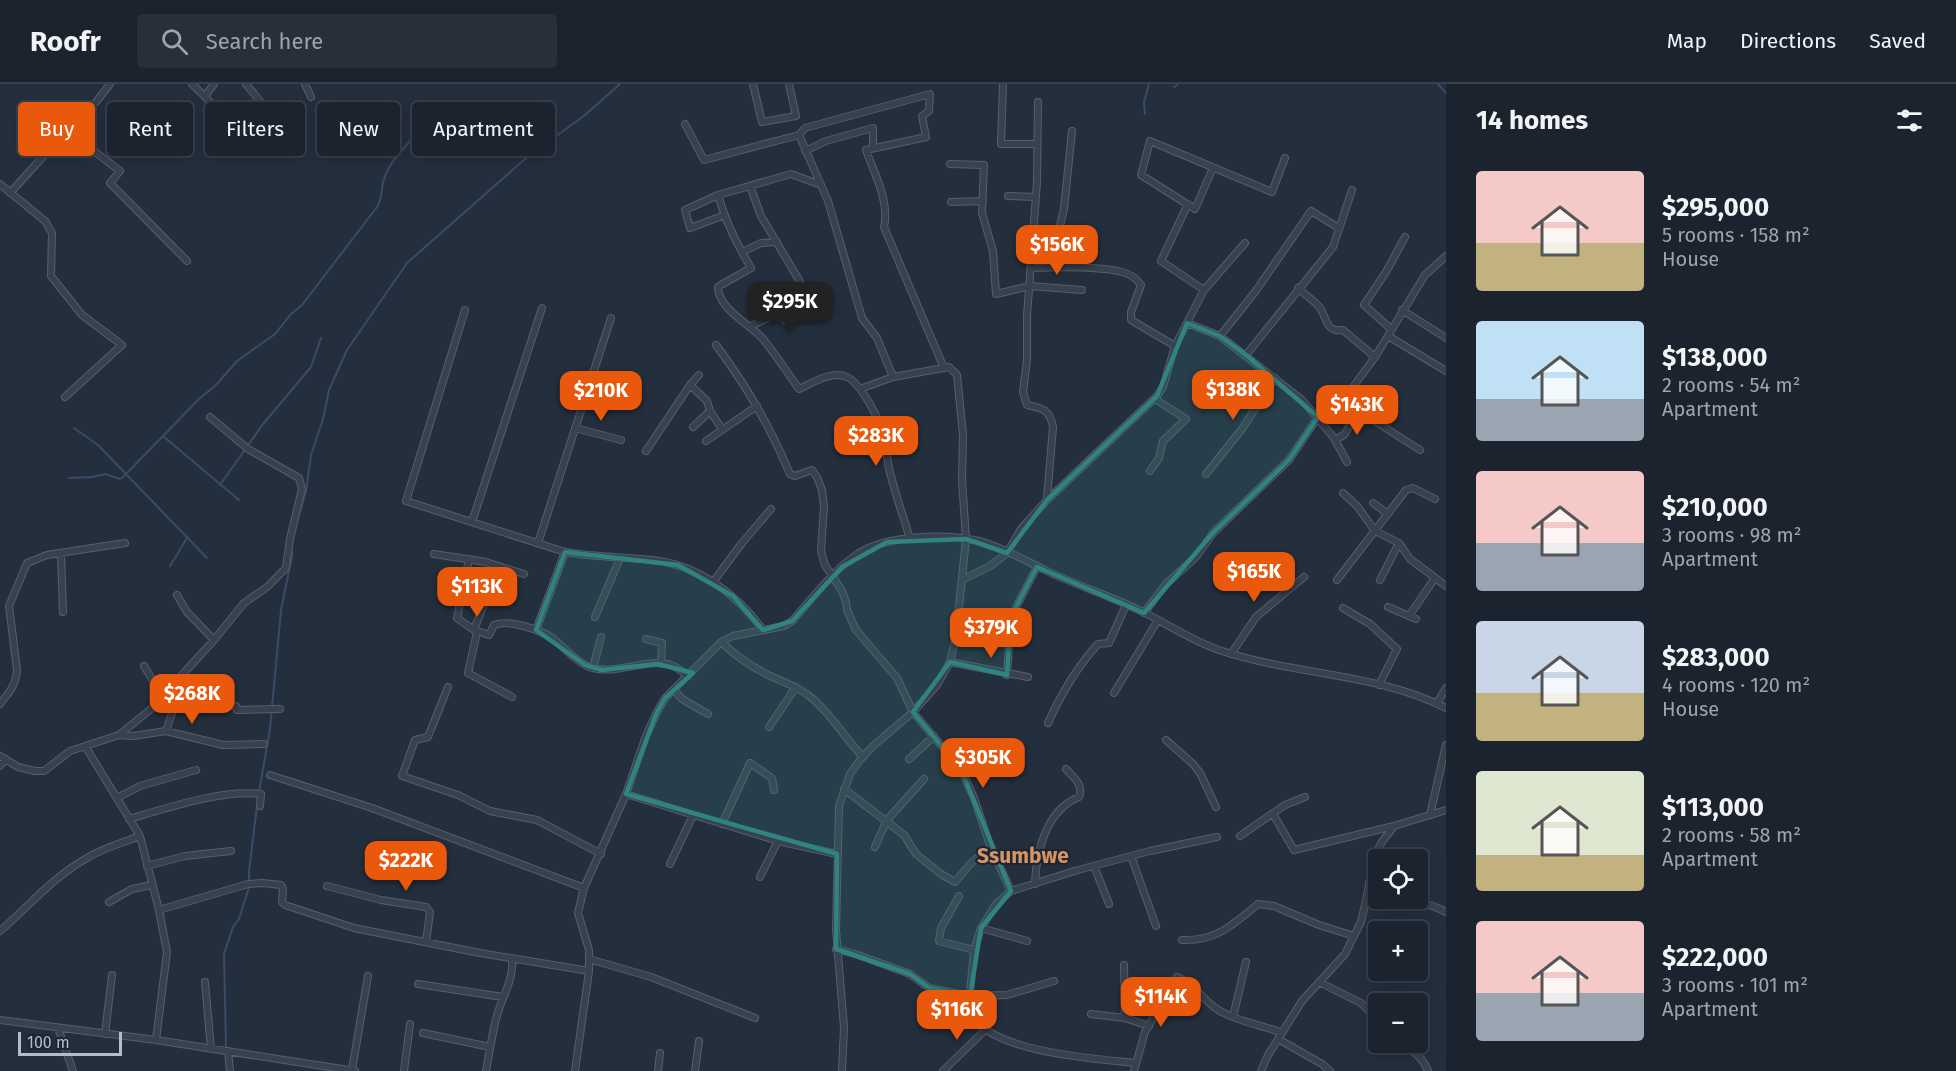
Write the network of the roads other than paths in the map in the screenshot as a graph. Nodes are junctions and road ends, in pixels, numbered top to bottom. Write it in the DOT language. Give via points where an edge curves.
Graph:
graph roads {
  1 [pos="110,84"];
  2 [pos="192,84"];
  3 [pos="214,84"];
  4 [pos="246,84"];
  5 [pos="305,84"];
  6 [pos="753,84"];
  7 [pos="789,84"];
  8 [pos="1003,84"];
  9 [pos="205,96"];
  10 [pos="311,97"];
  11 [pos="96,102"];
  12 [pos="211,102"];
  13 [pos="261,102"];
  14 [pos="1038,102"];
  15 [pos="685,124"];
  16 [pos="1072,131"];
  17 [pos="799,135"];
  18 [pos="1037,144"];
  19 [pos="873,148"];
  20 [pos="805,151"];
  21 [pos="1285,158"];
  22 [pos="950,164"];
  23 [pos="1213,168"];
  24 [pos="0,184"];
  25 [pos="821,185"];
  26 [pos="750,186"];
  27 [pos="1352,190"];
  28 [pos="10,193"];
  29 [pos="718,195"];
  30 [pos="1008,196"];
  31 [pos="1036,197"];
  32 [pos="983,201"];
  33 [pos="951,202"];
  34 [pos="1188,204"];
  35 [pos="724,215"];
  36 [pos="1339,228"];
  37 [pos="1405,237"];
  38 [pos="777,242"];
  39 [pos="1245,243"];
  40 [pos="742,252"];
  41 [pos="1446,256"];
  42 [pos="187,261"];
  43 [pos="1059,267"];
  44 [pos="1031,268"];
  45 [pos="1030,286"];
  46 [pos="1298,288"];
  47 [pos="1082,290"];
  48 [pos="1204,290"];
  49 [pos="542,308"];
  50 [pos="465,310"];
  51 [pos="1402,310"];
  52 [pos="611,318"];
  53 [pos="1187,323"];
  54 [pos="749,327"];
  55 [pos="1389,332"];
  56 [pos="1220,336"];
  57 [pos="1446,338"];
  58 [pos="716,345"];
  59 [pos="1175,346"];
  60 [pos="1246,355"];
  61 [pos="1375,357"];
  62 [pos="944,368"];
  63 [pos="1446,370"];
  64 [pos="699,375"];
  65 [pos="893,377"];
  66 [pos="1275,378"];
  67 [pos="690,385"];
  68 [pos="860,389"];
  69 [pos="65,397"];
  70 [pos="1155,399"];
  71 [pos="757,406"];
  72 [pos="710,411"];
  73 [pos="1317,415"];
  74 [pos="210,417"];
  75 [pos="693,427"];
  76 [pos="575,428"];
  77 [pos="722,429"];
  78 [pos="621,440"];
  79 [pos="1335,440"];
  80 [pos="706,441"];
  81 [pos="1420,450"];
  82 [pos="646,452"];
  83 [pos="1347,462"];
  84 [pos="1150,471"];
  85 [pos="1206,474"];
  86 [pos="1343,493"];
  87 [pos="1435,499"];
  88 [pos="1047,500"];
  89 [pos="1373,502"];
  90 [pos="771,509"];
  91 [pos="1388,514"];
  92 [pos="472,522"];
  93 [pos="1376,531"];
  94 [pos="910,539"];
  95 [pos="966,539"];
  96 [pos="125,543"];
  97 [pos="537,543"];
  98 [pos="1399,543"];
  99 [pos="565,552"];
  100 [pos="1007,552"];
  101 [pos="61,553"];
  102 [pos="434,554"];
  103 [pos="620,558"];
  104 [pos="469,559"];
  105 [pos="1037,567"];
  106 [pos="524,574"];
  107 [pos="1304,577"];
  108 [pos="831,578"];
  109 [pos="1435,578"];
  110 [pos="962,580"];
  111 [pos="1337,580"];
  112 [pos="1380,580"];
  113 [pos="713,582"];
  114 [pos="1446,586"];
  115 [pos="177,595"];
  116 [pos="485,601"];
  117 [pos="1126,605"];
  118 [pos="1388,607"];
  119 [pos="1343,608"];
  120 [pos="63,612"];
  121 [pos="1144,613"];
  122 [pos="595,616"];
  123 [pos="1409,616"];
  124 [pos="1416,619"];
  125 [pos="1158,620"];
  126 [pos="536,630"];
  127 [pos="763,630"];
  128 [pos="476,631"];
  129 [pos="601,637"];
  130 [pos="646,639"];
  131 [pos="214,640"];
  132 [pos="721,642"];
  133 [pos="1230,654"];
  134 [pos="950,662"];
  135 [pos="661,664"];
  136 [pos="144,666"];
  137 [pos="593,668"];
  138 [pos="1007,675"];
  139 [pos="688,676"];
  140 [pos="1028,677"];
  141 [pos="1379,685"];
  142 [pos="448,687"];
  143 [pos="796,687"];
  144 [pos="1446,688"];
  145 [pos="674,690"];
  146 [pos="1114,693"];
  147 [pos="163,697"];
  148 [pos="512,697"];
  149 [pos="0,704"];
  150 [pos="1437,704"];
  151 [pos="1446,708"];
  152 [pos="275,709"];
  153 [pos="913,712"];
  154 [pos="708,714"];
  155 [pos="1048,723"];
  156 [pos="769,728"];
  157 [pos="166,731"];
  158 [pos="118,735"];
  159 [pos="934,736"];
  160 [pos="1166,740"];
  161 [pos="264,744"];
  162 [pos="1446,745"];
  163 [pos="85,746"];
  164 [pos="864,757"];
  165 [pos="3,758"];
  166 [pos="909,759"];
  167 [pos="0,766"];
  168 [pos="1066,769"];
  169 [pos="196,770"];
  170 [pos="270,775"];
  171 [pos="924,779"];
  172 [pos="844,789"];
  173 [pos="774,790"];
  174 [pos="626,794"];
  175 [pos="1305,797"];
  176 [pos="117,798"];
  177 [pos="260,806"];
  178 [pos="1216,807"];
  179 [pos="1446,810"];
  180 [pos="1273,814"];
  181 [pos="693,815"];
  182 [pos="1430,815"];
  183 [pos="129,819"];
  184 [pos="887,820"];
  185 [pos="722,824"];
  186 [pos="1394,825"];
  187 [pos="140,836"];
  188 [pos="1240,836"];
  189 [pos="1217,837"];
  190 [pos="778,841"];
  191 [pos="875,847"];
  192 [pos="991,848"];
  193 [pos="231,851"];
  194 [pos="601,854"];
  195 [pos="837,854"];
  196 [pos="1131,856"];
  197 [pos="670,864"];
  198 [pos="147,866"];
  199 [pos="1094,866"];
  200 [pos="760,877"];
  201 [pos="1035,884"];
  202 [pos="152,885"];
  203 [pos="327,886"];
  204 [pos="585,888"];
  205 [pos="1011,891"];
  206 [pos="1367,896"];
  207 [pos="959,897"];
  208 [pos="109,902"];
  209 [pos="1109,904"];
  210 [pos="1428,904"];
  211 [pos="159,910"];
  212 [pos="1446,912"];
  213 [pos="1156,926"];
  214 [pos="981,928"];
  215 [pos="0,931"];
  216 [pos="1354,936"];
  217 [pos="1182,940"];
  218 [pos="1028,941"];
  219 [pos="426,942"];
  220 [pos="836,950"];
  221 [pos="974,950"];
  222 [pos="512,959"];
  223 [pos="589,960"];
  224 [pos="1246,962"];
  225 [pos="1124,965"];
  226 [pos="589,971"];
  227 [pos="112,975"];
  228 [pos="368,976"];
  229 [pos="1054,981"];
  230 [pos="205,982"];
  231 [pos="1319,982"];
  232 [pos="418,984"];
  233 [pos="970,996"];
  234 [pos="503,997"];
  235 [pos="1368,1010"];
  236 [pos="1091,1014"];
  237 [pos="1233,1017"];
  238 [pos="755,1018"];
  239 [pos="1125,1018"];
  240 [pos="0,1020"];
  241 [pos="410,1024"];
  242 [pos="1149,1026"];
  243 [pos="58,1028"];
  244 [pos="987,1028"];
  245 [pos="423,1033"];
  246 [pos="105,1034"];
  247 [pos="1280,1036"];
  248 [pos="156,1040"];
  249 [pos="699,1041"];
  250 [pos="490,1047"];
  251 [pos="211,1049"];
  252 [pos="228,1052"];
  253 [pos="660,1053"];
  254 [pos="1417,1053"];
  255 [pos="295,1062"];
  256 [pos="1136,1063"];
  257 [pos="73,1071"];
  258 [pos="230,1071"];
  259 [pos="295,1071"];
  260 [pos="353,1071"];
  261 [pos="404,1071"];
  262 [pos="486,1071"];
  263 [pos="575,1071"];
  264 [pos="658,1071"];
  265 [pos="694,1071"];
  266 [pos="842,1071"];
  267 [pos="943,1071"];
  268 [pos="1134,1071"];
  269 [pos="1262,1071"];
  270 [pos="1330,1071"];
  271 [pos="1428,1071"];
  1 -- 11 [label="street"];
  2 -- 9 [label="street"];
  3 -- 9 [label="street"];
  4 -- 13 [label="street"];
  5 -- 10 [label="street"];
  6 -- 7 [label="street" via="762,122 796,116"];
  8 -- 18 [label="street" via="1001,144"];
  9 -- 12 [label="street"];
  14 -- 18 [label="street"];
  15 -- 17 [label="street" via="705,160"];
  16 -- 43 [label="street" via="1058,234"];
  17 -- 19 [label="street" via="805,128 930,94 928,111 922,116 926,137"];
  17 -- 20 [label="street"];
  18 -- 31 [label="street"];
  19 -- 20 [label="street" via="873,128"];
  19 -- 62 [label="street" via="866,150 884,204 884,227"];
  20 -- 25 [label="street"];
  21 -- 23 [label="street" via="1272,192"];
  22 -- 32 [label="street" via="984,165"];
  23 -- 34 [label="street" via="1195,209"];
  23 -- 34 [label="street" via="1150,141 1141,175"];
  24 -- 28 [label="street"];
  25 -- 26 [label="street" via="792,174"];
  25 -- 65 [label="street" via="862,318 877,338"];
  26 -- 29 [label="street"];
  26 -- 38 [label="street" via="761,216"];
  27 -- 36 [label="street"];
  28 -- 42 [label="street" via="68,133 120,171 110,183"];
  28 -- 69 [label="street" via="45,221 52,233 51,276 82,315 122,345"];
  29 -- 35 [label="street"];
  29 -- 35 [label="street" via="685,210 690,228"];
  30 -- 31 [label="street"];
  31 -- 44 [label="street"];
  32 -- 33 [label="street"];
  32 -- 45 [label="street" via="996,294"];
  34 -- 48 [label="street" via="1161,261"];
  35 -- 40 [label="street"];
  36 -- 46 [label="street" via="1333,247"];
  36 -- 56 [label="street" via="1311,211"];
  37 -- 55 [label="street" via="1364,305"];
  38 -- 40 [label="street" via="761,243"];
  38 -- 54 [label="street" via="800,280 813,312 785,321 780,312"];
  39 -- 48 [label="street"];
  40 -- 54 [label="street" via="751,268 718,287 718,293"];
  41 -- 51 [label="street" via="1425,275"];
  43 -- 44 [label="street"];
  43 -- 59 [label="street" via="1131,275 1141,285 1131,320"];
  44 -- 45 [label="street"];
  45 -- 47 [label="street"];
  45 -- 88 [label="street" via="1023,392 1027,405 1047,411 1052,417"];
  46 -- 60 [label="street"];
  46 -- 61 [label="street" via="1321,309 1331,328 1343,330"];
  48 -- 53 [label="street"];
  49 -- 92 [label="street"];
  50 -- 92 [label="street" via="406,501"];
  51 -- 55 [label="street"];
  51 -- 57 [label="street"];
  52 -- 76 [label="street"];
  53 -- 56 [label="street"];
  53 -- 59 [label="street"];
  54 -- 68 [label="street" via="765,341 799,389 838,375 848,377"];
  55 -- 61 [label="street"];
  55 -- 63 [label="street"];
  56 -- 60 [label="street"];
  58 -- 71 [label="street"];
  59 -- 70 [label="street" via="1163,387"];
  60 -- 66 [label="street"];
  61 -- 73 [label="street" via="1345,398"];
  62 -- 65 [label="street"];
  62 -- 95 [label="street" via="949,367 957,375"];
  64 -- 67 [label="street"];
  65 -- 68 [label="street"];
  66 -- 73 [label="street"];
  66 -- 85 [label="street"];
  67 -- 72 [label="street" via="707,401"];
  67 -- 82 [label="street"];
  68 -- 94 [label="street" via="885,439 891,479"];
  70 -- 84 [label="street" via="1186,419 1163,441"];
  70 -- 88 [label="street"];
  71 -- 77 [label="street"];
  71 -- 108 [label="street" via="790,474 812,470 818,477 824,506 821,551"];
  72 -- 75 [label="street"];
  72 -- 77 [label="street"];
  73 -- 79 [label="street"];
  73 -- 121 [label="street" via="1289,460 1213,533"];
  74 -- 131 [label="street" via="246,448 299,478 302,489 286,568 244,603"];
  76 -- 78 [label="street"];
  76 -- 97 [label="street"];
  77 -- 80 [label="street"];
  79 -- 81 [label="street" via="1344,435 1359,411"];
  79 -- 83 [label="street"];
  86 -- 93 [label="street"];
  87 -- 91 [label="street" via="1410,488"];
  88 -- 100 [label="street"];
  89 -- 91 [label="street"];
  90 -- 113 [label="street"];
  91 -- 93 [label="street"];
  92 -- 97 [label="street"];
  93 -- 98 [label="street"];
  93 -- 111 [label="street"];
  94 -- 95 [label="street"];
  94 -- 108 [label="street" via="869,549"];
  95 -- 100 [label="street"];
  95 -- 110 [label="street"];
  96 -- 101 [label="street"];
  97 -- 99 [label="street"];
  98 -- 109 [label="street" via="1410,559"];
  98 -- 112 [label="street"];
  99 -- 103 [label="street"];
  99 -- 126 [label="street"];
  100 -- 105 [label="street"];
  100 -- 110 [label="street"];
  101 -- 120 [label="street"];
  101 -- 149 [label="street" via="36,558 23,570 9,606 16,681"];
  102 -- 104 [label="street"];
  103 -- 113 [label="street" via="678,565"];
  103 -- 122 [label="street"];
  104 -- 106 [label="street"];
  104 -- 128 [label="street" via="457,618"];
  105 -- 117 [label="street"];
  105 -- 138 [label="street" via="1011,617"];
  107 -- 133 [label="street" via="1256,617"];
  108 -- 127 [label="street" via="792,621"];
  108 -- 153 [label="street" via="842,591 856,630 897,678"];
  109 -- 114 [label="street"];
  109 -- 123 [label="street"];
  110 -- 134 [label="street"];
  113 -- 127 [label="street" via="748,610"];
  115 -- 131 [label="street" via="187,612"];
  116 -- 128 [label="street"];
  117 -- 121 [label="street"];
  117 -- 155 [label="street" via="1109,643 1098,644 1092,651 1061,693"];
  118 -- 123 [label="street"];
  119 -- 141 [label="street" via="1370,624 1397,649"];
  121 -- 125 [label="street"];
  123 -- 124 [label="street"];
  125 -- 133 [label="street" via="1190,639"];
  125 -- 146 [label="street"];
  126 -- 128 [label="street" via="506,623 494,626 489,635"];
  126 -- 137 [label="street"];
  127 -- 132 [label="street"];
  128 -- 148 [label="street" via="468,673"];
  129 -- 137 [label="street"];
  130 -- 135 [label="street" via="662,643"];
  131 -- 147 [label="street"];
  132 -- 139 [label="street"];
  132 -- 143 [label="street" via="742,661"];
  133 -- 141 [label="street"];
  134 -- 138 [label="street"];
  134 -- 153 [label="street" via="937,685"];
  135 -- 137 [label="street"];
  135 -- 139 [label="street" via="676,667"];
  136 -- 147 [label="street"];
  138 -- 140 [label="street"];
  139 -- 145 [label="street"];
  141 -- 150 [label="street"];
  142 -- 194 [label="street" via="428,737 415,740 402,776 458,795 490,811 537,820"];
  143 -- 156 [label="street"];
  143 -- 164 [label="street" via="831,717"];
  144 -- 150 [label="street"];
  145 -- 154 [label="street"];
  145 -- 174 [label="street" via="665,698 646,736"];
  147 -- 158 [label="street"];
  150 -- 151 [label="street"];
  152 -- 157 [label="street" via="237,710 237,706 176,700"];
  153 -- 159 [label="street"];
  153 -- 164 [label="street"];
  157 -- 158 [label="street"];
  157 -- 161 [label="street" via="223,745"];
  158 -- 163 [label="street"];
  159 -- 166 [label="street"];
  159 -- 192 [label="street" via="961,769"];
  160 -- 178 [label="street" via="1200,773"];
  162 -- 182 [label="street"];
  163 -- 165 [label="street" via="70,751 44,771 18,767"];
  163 -- 176 [label="street"];
  164 -- 172 [label="street"];
  165 -- 167 [label="street"];
  168 -- 201 [label="street" via="1081,791 1079,797 1060,808 1042,839"];
  169 -- 176 [label="street" via="140,786"];
  170 -- 204 [label="street" via="372,808"];
  171 -- 184 [label="street"];
  172 -- 184 [label="street"];
  172 -- 195 [label="street" via="839,806"];
  173 -- 185 [label="street" via="772,778 750,763"];
  174 -- 181 [label="street"];
  174 -- 194 [label="street"];
  175 -- 180 [label="street"];
  176 -- 183 [label="street"];
  177 -- 183 [label="street" via="259,794 248,792"];
  179 -- 182 [label="street"];
  180 -- 186 [label="street" via="1294,850"];
  180 -- 188 [label="street"];
  181 -- 185 [label="street"];
  181 -- 197 [label="street"];
  182 -- 186 [label="street"];
  183 -- 187 [label="street"];
  184 -- 191 [label="street"];
  184 -- 192 [label="street" via="904,835 916,854 955,882"];
  185 -- 190 [label="street"];
  186 -- 206 [label="street" via="1373,858"];
  187 -- 198 [label="street"];
  187 -- 215 [label="street" via="89,856 69,869"];
  189 -- 196 [label="street"];
  190 -- 195 [label="street"];
  190 -- 200 [label="street"];
  192 -- 205 [label="street"];
  193 -- 198 [label="street" via="184,856"];
  194 -- 204 [label="street"];
  195 -- 220 [label="street"];
  196 -- 199 [label="street"];
  196 -- 213 [label="street"];
  198 -- 202 [label="street"];
  199 -- 201 [label="street"];
  199 -- 209 [label="street"];
  201 -- 205 [label="street"];
  202 -- 208 [label="street"];
  202 -- 211 [label="street"];
  203 -- 219 [label="street" via="426,907 430,912"];
  204 -- 223 [label="street" via="578,913"];
  205 -- 214 [label="street" via="996,904"];
  206 -- 216 [label="street"];
  207 -- 221 [label="street" via="939,941"];
  210 -- 212 [label="street"];
  211 -- 219 [label="street" via="249,884 281,885 283,904 354,928"];
  211 -- 248 [label="street" via="167,952"];
  214 -- 218 [label="street"];
  214 -- 221 [label="street"];
  216 -- 217 [label="street" via="1274,906 1258,904 1224,931 1200,941"];
  216 -- 231 [label="street" via="1345,954"];
  219 -- 222 [label="street"];
  220 -- 233 [label="street" via="910,975 929,988"];
  220 -- 266 [label="street" via="844,1028"];
  221 -- 233 [label="street"];
  222 -- 226 [label="street"];
  222 -- 234 [label="street" via="511,981"];
  223 -- 226 [label="street"];
  223 -- 238 [label="street" via="651,977"];
  224 -- 237 [label="street"];
  225 -- 239 [label="street"];
  226 -- 263 [label="street"];
  227 -- 246 [label="street"];
  228 -- 260 [label="street"];
  229 -- 233 [label="street" via="1007,994"];
  230 -- 251 [label="street"];
  231 -- 235 [label="street"];
  231 -- 247 [label="street"];
  232 -- 234 [label="street"];
  233 -- 244 [label="street" via="970,1013"];
  234 -- 250 [label="street"];
  236 -- 239 [label="street"];
  237 -- 242 [label="street" via="1177,977"];
  237 -- 247 [label="street"];
  239 -- 242 [label="street"];
  240 -- 243 [label="street"];
  241 -- 261 [label="street"];
  242 -- 256 [label="street"];
  243 -- 246 [label="street"];
  243 -- 257 [label="street"];
  244 -- 256 [label="street" via="1003,1040 1019,1045 1070,1056"];
  244 -- 267 [label="street"];
  245 -- 250 [label="street"];
  246 -- 248 [label="street"];
  247 -- 269 [label="street"];
  247 -- 270 [label="street"];
  248 -- 251 [label="street"];
  249 -- 265 [label="street"];
  250 -- 262 [label="street"];
  251 -- 252 [label="street"];
  252 -- 255 [label="street"];
  252 -- 258 [label="street"];
  253 -- 264 [label="street"];
  254 -- 271 [label="street"];
  255 -- 259 [label="street"];
  255 -- 260 [label="street"];
  256 -- 268 [label="street"];
}
